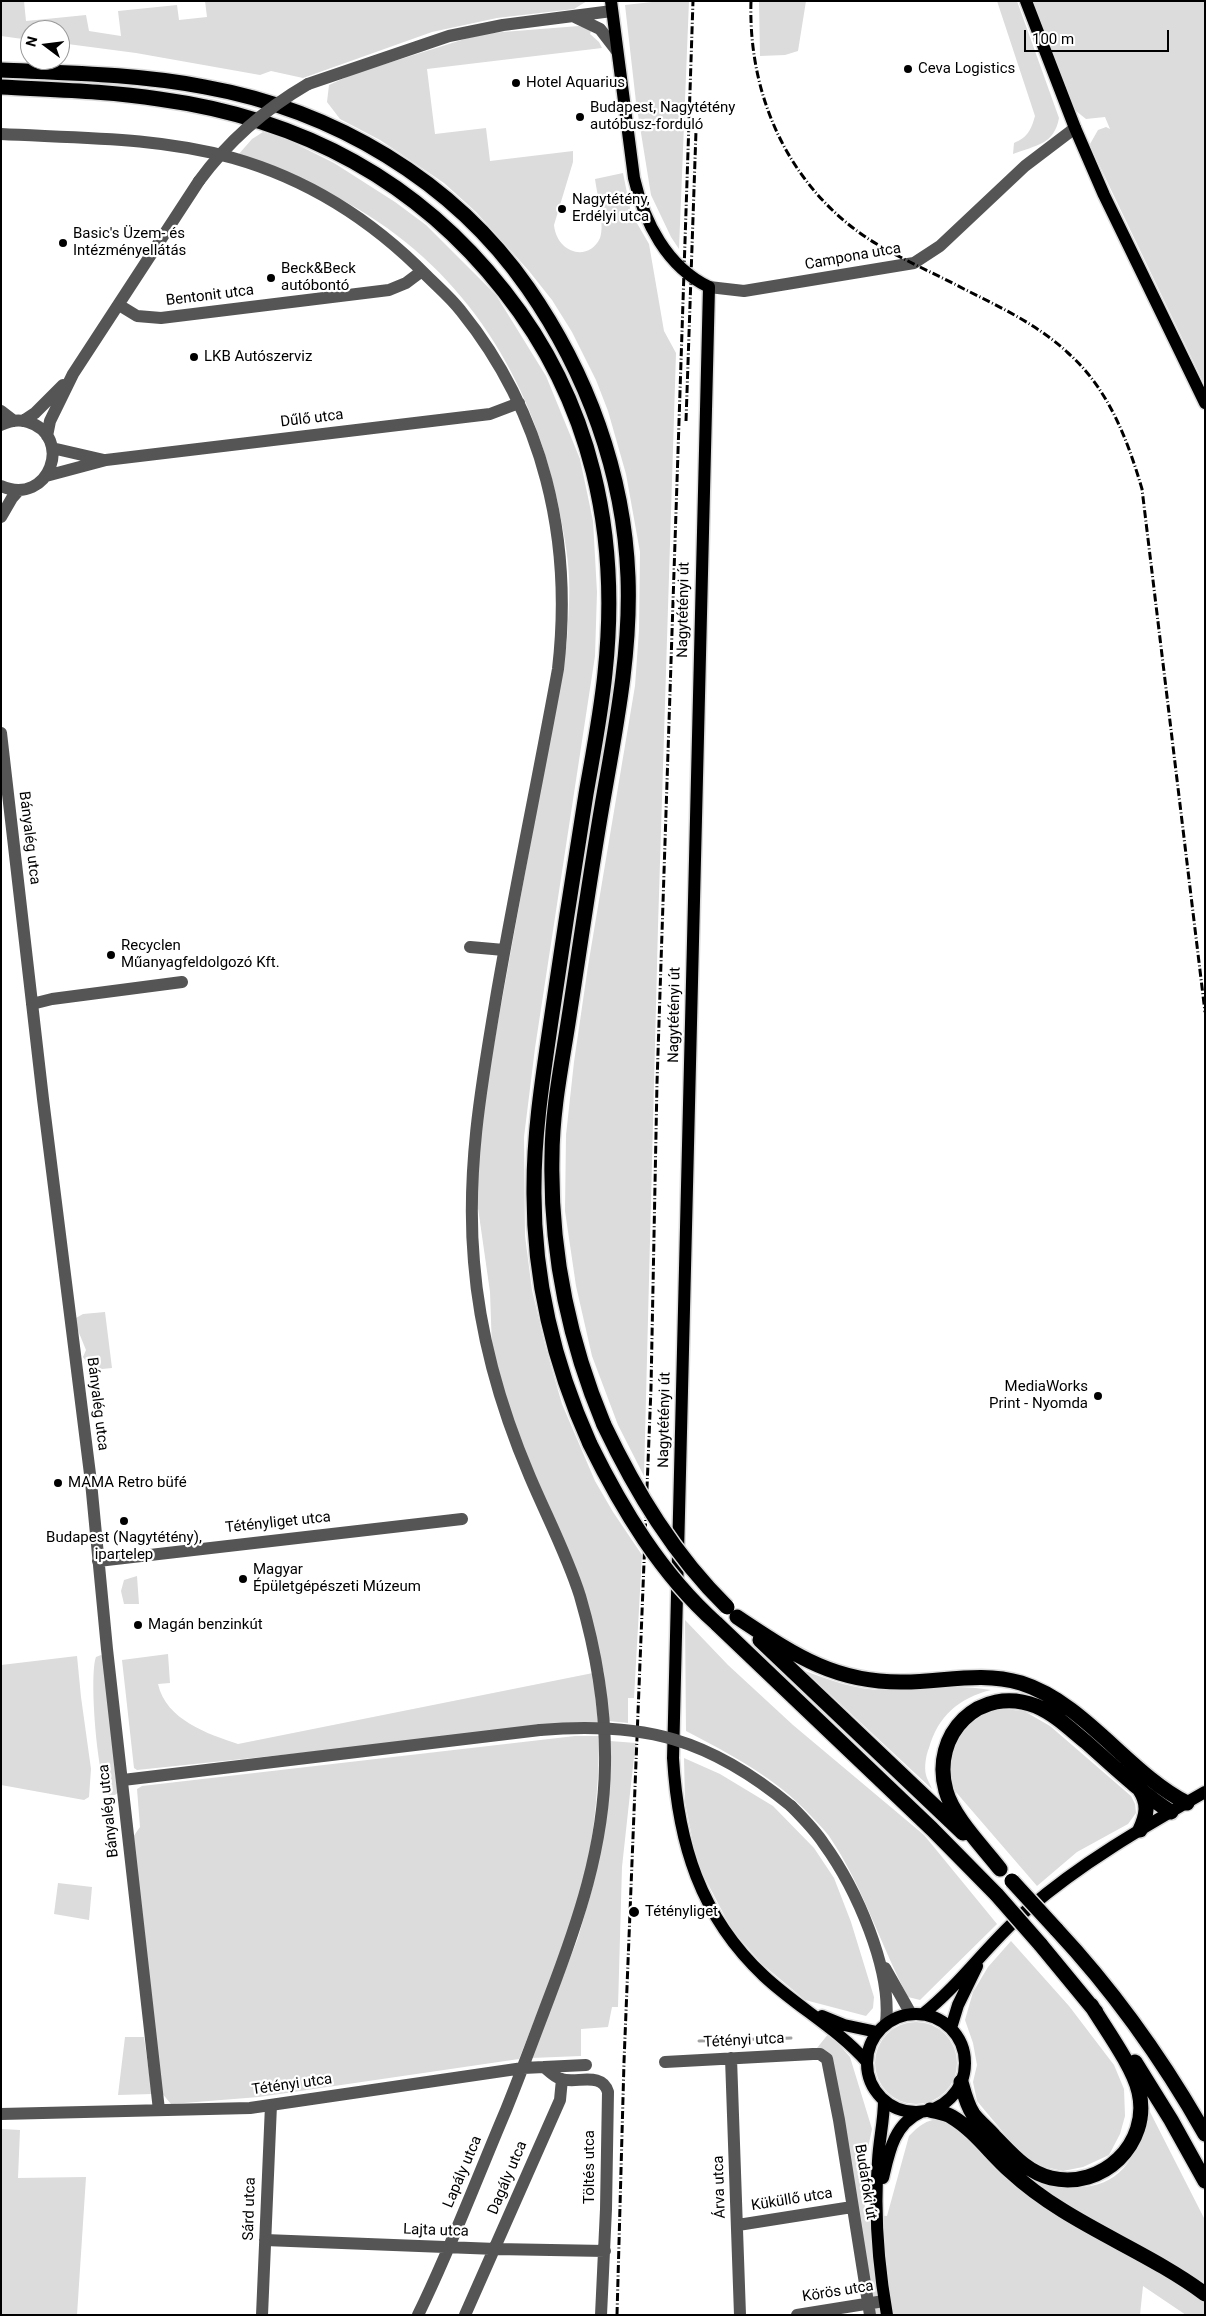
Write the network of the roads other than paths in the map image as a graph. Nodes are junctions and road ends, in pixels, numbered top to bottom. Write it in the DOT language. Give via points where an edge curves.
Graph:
graph roads {
  1 [pos="597,1"];
  2 [pos="1026,1"];
  3 [pos="611,6"];
  4 [pos="573,16"];
  5 [pos="617,51"];
  6 [pos="1,70"];
  7 [pos="1,87"];
  8 [pos="1075,128"];
  9 [pos="1,134"];
  10 [pos="422,271"];
  11 [pos="709,287"];
  12 [pos="119,305"];
  13 [pos="73,374"];
  14 [pos="519,403"];
  15 [pos="1205,403"];
  16 [pos="1,411"];
  17 [pos="18,421"];
  18 [pos="1,425"];
  19 [pos="50,442"];
  20 [pos="106,460"];
  21 [pos="46,476"];
  22 [pos="1,486"];
  23 [pos="19,490"];
  24 [pos="1,517"];
  25 [pos="1,733"];
  26 [pos="470,946"];
  27 [pos="504,950"];
  28 [pos="182,982"];
  29 [pos="32,1004"];
  30 [pos="462,1519"];
  31 [pos="98,1561"];
  32 [pos="732,1612"];
  33 [pos="123,1780"];
  34 [pos="1160,1786"];
  35 [pos="1139,1788"];
  36 [pos="1205,1792"];
  37 [pos="1186,1803"];
  38 [pos="1171,1812"];
  39 [pos="1140,1830"];
  40 [pos="1000,1869"];
  41 [pos="877,1954"];
  42 [pos="983,1954"];
  43 [pos="1092,2006"];
  44 [pos="810,2012"];
  45 [pos="917,2014"];
  46 [pos="882,2028"];
  47 [pos="951,2028"];
  48 [pos="824,2056"];
  49 [pos="731,2058"];
  50 [pos="665,2062"];
  51 [pos="867,2062"];
  52 [pos="586,2065"];
  53 [pos="544,2067"];
  54 [pos="523,2068"];
  55 [pos="562,2079"];
  56 [pos="961,2082"];
  57 [pos="884,2100"];
  58 [pos="271,2105"];
  59 [pos="159,2110"];
  60 [pos="927,2110"];
  61 [pos="1,2114"];
  62 [pos="1205,2134"];
  63 [pos="1205,2181"];
  64 [pos="878,2199"];
  65 [pos="852,2207"];
  66 [pos="738,2225"];
  67 [pos="265,2240"];
  68 [pos="449,2248"];
  69 [pos="496,2250"];
  70 [pos="605,2251"];
  71 [pos="1205,2294"];
  72 [pos="884,2301"];
  73 [pos="869,2310"];
  74 [pos="262,2315"];
  75 [pos="418,2315"];
  76 [pos="465,2315"];
  77 [pos="600,2315"];
  78 [pos="740,2315"];
  79 [pos="797,2315"];
  80 [pos="887,2315"];
  1 -- 4 [label="street" via="589,10"];
  2 -- 8 [label="main road"];
  3 -- 4 [label="street"];
  3 -- 5 [label="main road"];
  4 -- 5 [label="street" via="600,29"];
  4 -- 12 [label="street, bridge" via="449,36 308,84 242,131 213,162"];
  5 -- 11 [label="main road" via="634,178 647,222 661,244 688,274"];
  6 -- 32 [label="highway, bridge" via="117,76 204,86 301,113 360,141 432,186 502,254 548,317 588,396 617,488 628,578 627,625 617,716 559,1084 552,1164 554,1240 579,1361 622,1464 648,1508 695,1573"];
  7 -- 43 [label="highway, bridge" via="114,94 200,106 291,131 331,149 401,190 443,224 490,274 532,330 560,378 592,464 604,524 609,577 608,641 600,715 570,890 534,1159 537,1257 547,1317 561,1370 590,1444 621,1502 683,1591 932,1828 997,1895"];
  8 -- 11 [label="street, Campona utca" via="1025,166 940,246 914,263 744,291"];
  8 -- 15 [label="main road" via="1142,276"];
  9 -- 10 [label="street, Lapály utca" via="159,144 233,158 330,199 391,240"];
  10 -- 12 [label="street, Bentonit utca" via="390,290 161,318 137,316"];
  10 -- 14 [label="street, Lapály utca" via="460,310 495,358"];
  11 -- 44 [label="main road, Nagytétényi út" via="674,1776 686,1849 709,1905 724,1930 764,1976"];
  12 -- 13 [label="street"];
  13 -- 17 [label="street" via="35,413"];
  13 -- 19 [label="street" via="50,421"];
  14 -- 20 [label="street, Dűlő utca" via="490,414"];
  14 -- 27 [label="street, Lapály utca" via="537,445 558,529 563,584 562,627 558,669"];
  16 -- 17 [label="street"];
  17 -- 18 [label="street"];
  17 -- 19 [label="street" via="33,424"];
  19 -- 20 [label="street, Dűlő utca"];
  19 -- 21 [label="street" via="51,467"];
  20 -- 21 [label="street, Dűlő utca"];
  21 -- 23 [label="street" via="33,487"];
  22 -- 23 [label="street"];
  23 -- 24 [label="street"];
  25 -- 29 [label="street, Bányalég utca"];
  26 -- 27 [label="street"];
  27 -- 54 [label="street, Lapály utca" via="472,1161 471,1213 476,1283 502,1403 578,1592 596,1662 605,1733 601,1821 594,1863 568,1950"];
  28 -- 29 [label="street"];
  29 -- 31 [label="street, Bányalég utca"];
  30 -- 31 [label="street, Tétényliget utca"];
  31 -- 33 [label="street, Bányalég utca"];
  32 -- 34 [label="highway" via="799,1657 855,1678 904,1682 982,1677 1030,1686 1060,1703"];
  32 -- 40 [label="highway"];
  33 -- 41 [label="street, bridge" via="540,1730 601,1727 670,1737 744,1770 791,1806 824,1844 843,1873"];
  33 -- 59 [label="street, Bányalég utca"];
  34 -- 37 [label="highway"];
  34 -- 38 [label="highway"];
  35 -- 38 [label="highway"];
  35 -- 39 [label="highway" via="1147,1808"];
  35 -- 40 [label="highway" via="1064,1724 1038,1707 1004,1701 979,1708 963,1719 950,1737 945,1751 943,1778 956,1812"];
  36 -- 37 [label="main road"];
  37 -- 38 [label="main road"];
  38 -- 39 [label="main road"];
  39 -- 42 [label="main road" via="1050,1891"];
  40 -- 62 [label="highway, bridge" via="1108,1988 1140,2031"];
  41 -- 45 [label="street"];
  41 -- 46 [label="street" via="885,1989"];
  42 -- 45 [label="main road"];
  42 -- 47 [label="main road" via="958,2005"];
  43 -- 56 [label="highway" via="1134,2077 1141,2104 1135,2138 1123,2156 1107,2169 1082,2178 1064,2180 1044,2176 1025,2166 973,2113"];
  43 -- 63 [label="highway" via="1147,2081"];
  44 -- 46 [label="main road, Nagytétényi út" via="844,2025"];
  44 -- 51 [label="main road, Nagytétényi út"];
  45 -- 46 [label="main road" via="894,2018"];
  45 -- 47 [label="main road" via="943,2022"];
  46 -- 51 [label="main road" via="870,2046"];
  47 -- 56 [label="main road" via="964,2054"];
  48 -- 49 [label="street, Tétényi utca"];
  48 -- 65 [label="street, Budafoki út" via="839,2120"];
  49 -- 50 [label="street, Tétényi utca"];
  49 -- 66 [label="street, Árva utca"];
  51 -- 57 [label="main road" via="873,2086"];
  52 -- 53 [label="street, Tétényi utca"];
  53 -- 54 [label="street, Tétényi utca"];
  53 -- 55 [label="street"];
  54 -- 58 [label="street, Tétényi utca"];
  54 -- 68 [label="street, Lapály utca"];
  55 -- 69 [label="street, Dagály utca" via="560,2100"];
  55 -- 70 [label="street, Töltés utca" via="592,2079 601,2082 608,2092"];
  56 -- 60 [label="main road" via="949,2099"];
  57 -- 60 [label="main road" via="906,2111"];
  57 -- 64 [label="main road, Budafoki út"];
  58 -- 59 [label="street, Tétényi utca"];
  58 -- 67 [label="street, Sárd utca"];
  59 -- 61 [label="street, Tétényi utca"];
  60 -- 64 [label="main road, Budafoki út" via="913,2115 899,2128"];
  60 -- 71 [label="highway" via="950,2115 966,2127 1041,2198"];
  64 -- 72 [label="main road, Budafoki út" via="876,2238"];
  65 -- 66 [label="street, Küküllő utca"];
  65 -- 73 [label="street, Budafoki út"];
  66 -- 78 [label="street, Árva utca"];
  67 -- 68 [label="street, Lajta utca"];
  67 -- 74 [label="street, Sárd utca"];
  68 -- 69 [label="street, Lajta utca"];
  68 -- 75 [label="street, Lapály utca"];
  69 -- 70 [label="street, Lajta utca"];
  69 -- 76 [label="street, Dagály utca"];
  70 -- 77 [label="street, Töltés utca"];
  72 -- 73 [label="street, Körös utca"];
  72 -- 80 [label="main road, Budafoki út"];
  73 -- 79 [label="street, Körös utca"];
}
